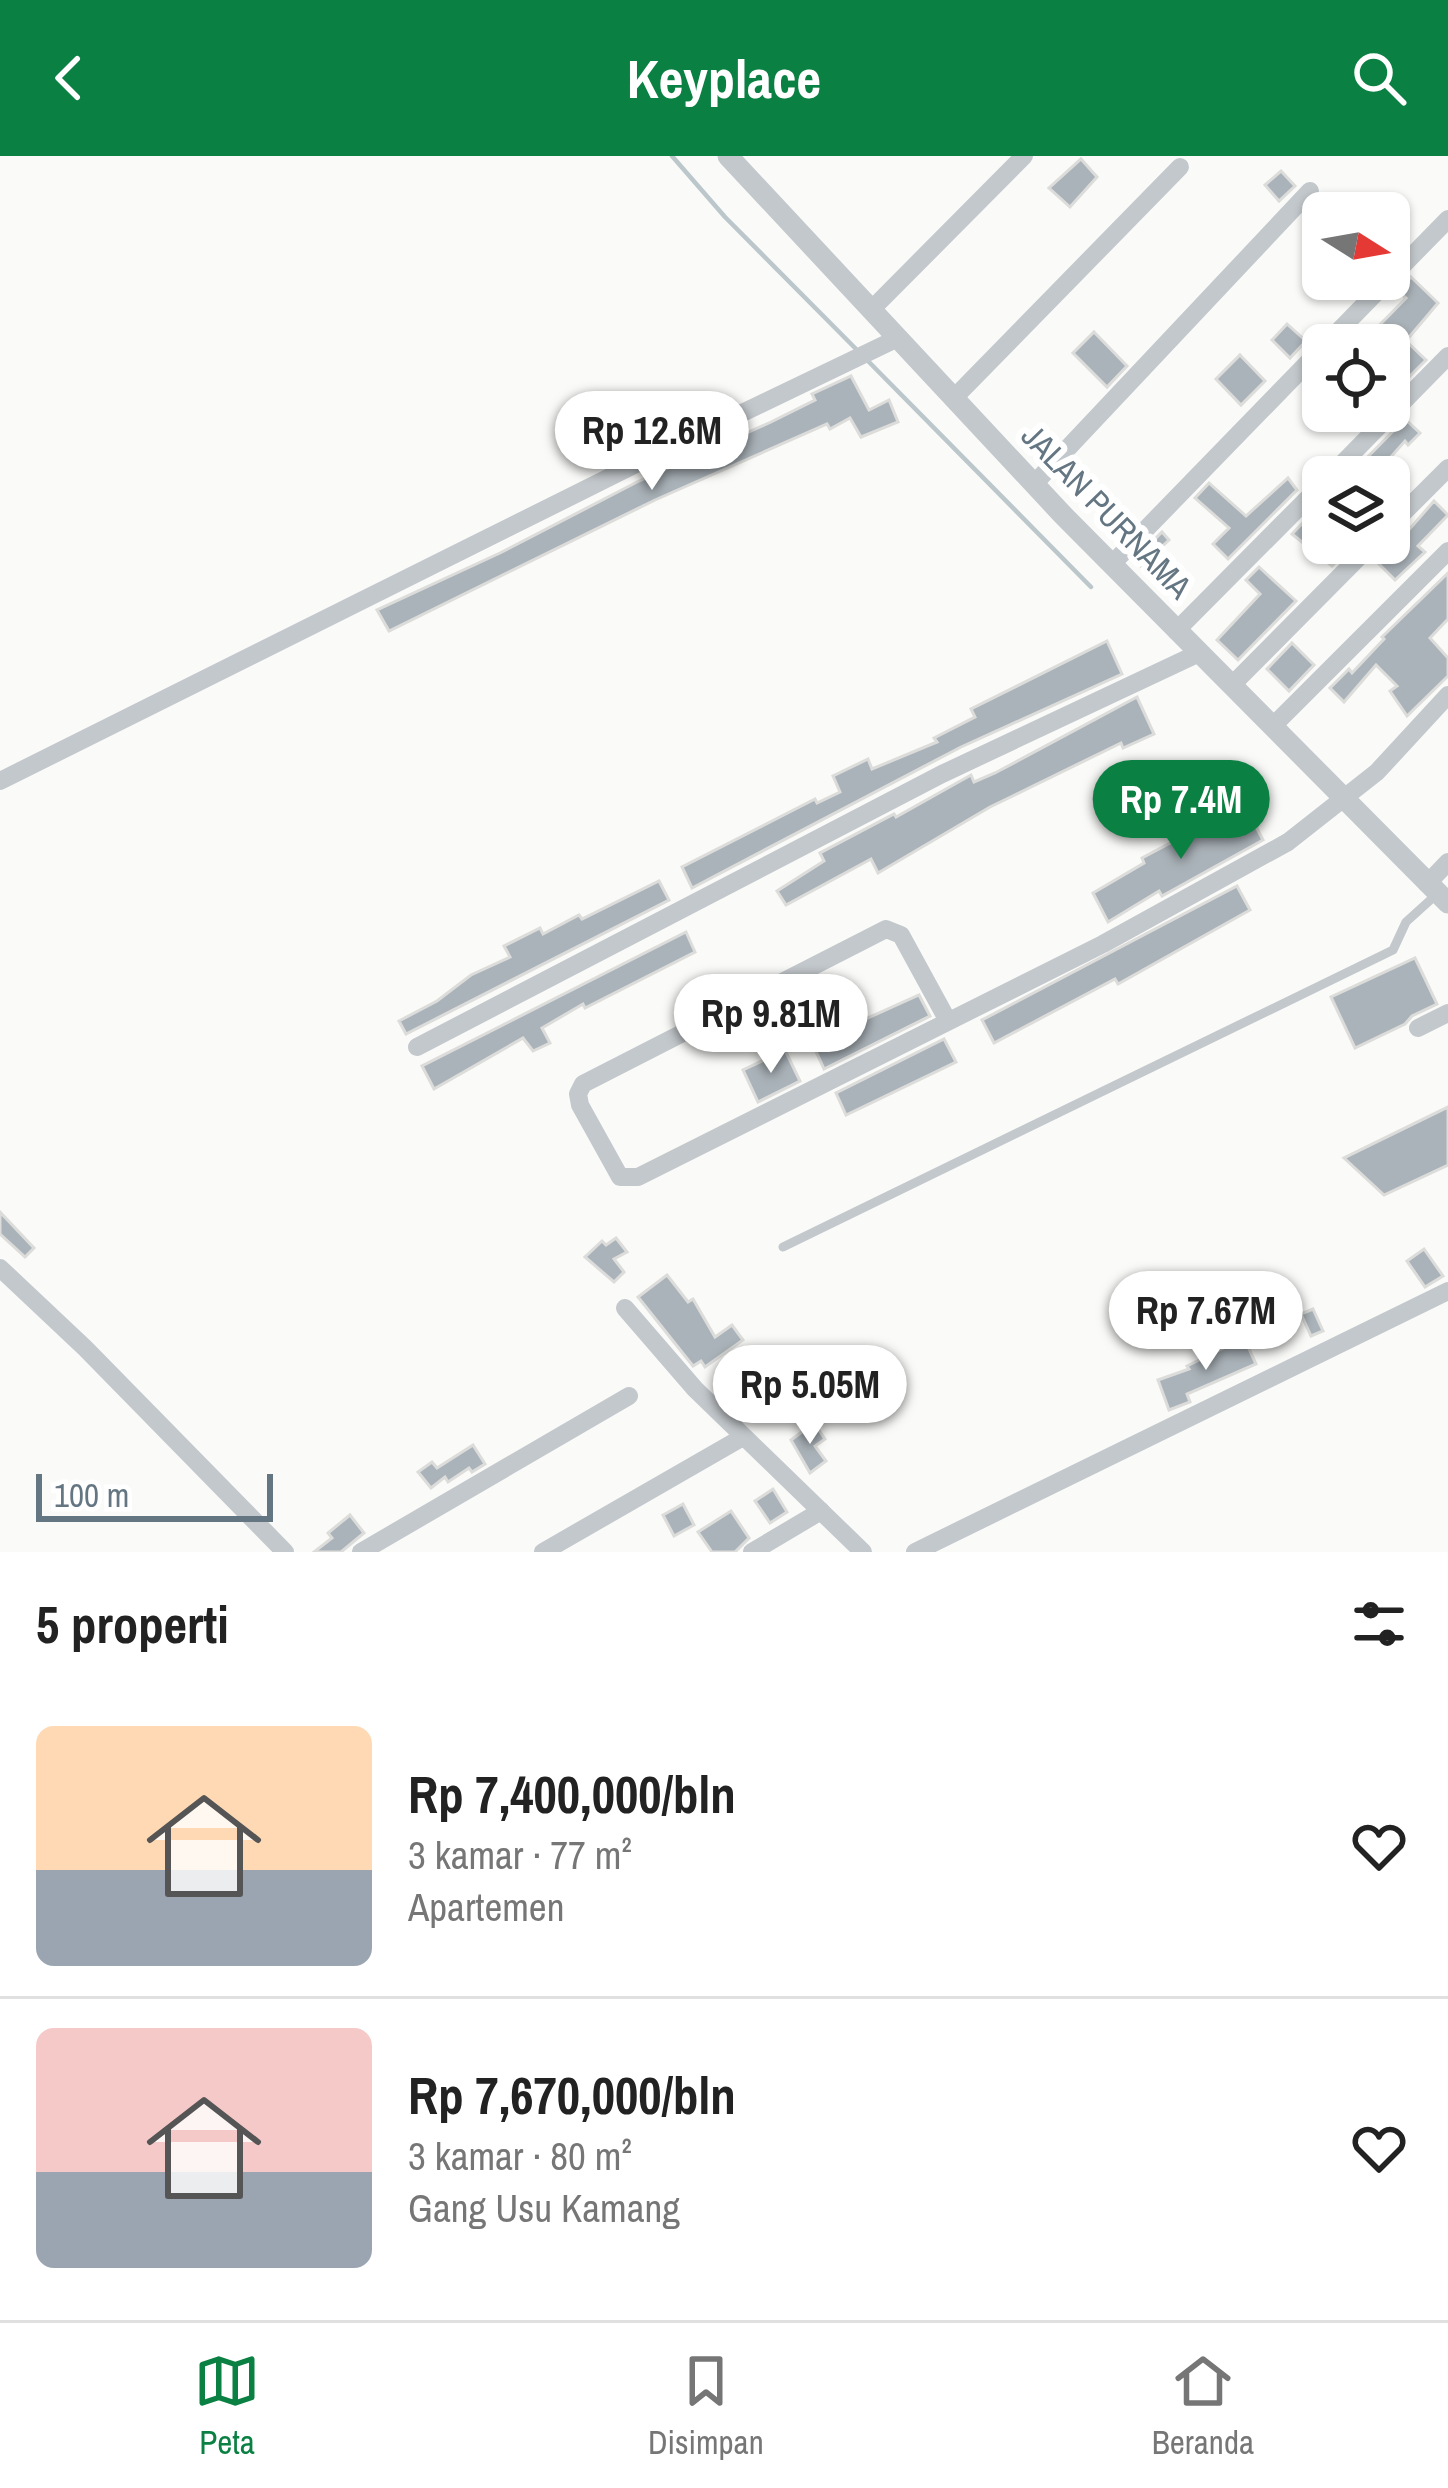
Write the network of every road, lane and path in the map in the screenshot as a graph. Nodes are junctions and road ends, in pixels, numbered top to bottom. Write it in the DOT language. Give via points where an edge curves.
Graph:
graph roads {
  1 [pos="728,156"];
  2 [pos="1024,156"];
  3 [pos="1180,166"];
  4 [pos="1310,191"];
  5 [pos="1448,219"];
  6 [pos="871,310"];
  7 [pos="1345,324"];
  8 [pos="896,340"];
  9 [pos="1448,356"];
  10 [pos="1302,369"];
  11 [pos="953,399"];
  12 [pos="1350,456"];
  13 [pos="1448,468"];
  14 [pos="1034,484"];
  15 [pos="1302,504"];
  16 [pos="1410,506"];
  17 [pos="1448,551"];
  18 [pos="1112,564"];
  19 [pos="1352,564"];
  20 [pos="1176,631"];
  21 [pos="1199,653"];
  22 [pos="1232,685"];
  23 [pos="1448,695"];
  24 [pos="1273,726"];
  25 [pos="0,781"];
  26 [pos="1345,799"];
  27 [pos="1448,862"];
  28 [pos="1437,894"];
  29 [pos="1448,1013"];
  30 [pos="948,1021"];
  31 [pos="1418,1028"];
  32 [pos="417,1047"];
  33 [pos="783,1247"];
  34 [pos="0,1268"];
  35 [pos="1448,1292"];
  36 [pos="625,1308"];
  37 [pos="629,1396"];
  38 [pos="743,1437"];
  39 [pos="821,1511"];
  40 [pos="285,1552"];
  41 [pos="362,1552"];
  42 [pos="544,1552"];
  43 [pos="752,1552"];
  44 [pos="863,1552"];
  45 [pos="915,1552"];
  1 -- 6 [label="street, JALAN PURNAMA"];
  2 -- 6 [label="street"];
  3 -- 11 [label="street"];
  4 -- 14 [label="street"];
  5 -- 7 [label="street"];
  6 -- 8 [label="street, JALAN PURNAMA"];
  8 -- 11 [label="street, JALAN PURNAMA"];
  8 -- 25 [label="street"];
  9 -- 12 [label="street"];
  10 -- 18 [label="street"];
  11 -- 14 [label="street, JALAN PURNAMA"];
  13 -- 16 [label="street"];
  14 -- 18 [label="street, JALAN PURNAMA"];
  15 -- 20 [label="street"];
  17 -- 24 [label="street"];
  18 -- 20 [label="street, JALAN PURNAMA"];
  19 -- 22 [label="street"];
  20 -- 21 [label="street, JALAN PURNAMA"];
  21 -- 22 [label="street, JALAN PURNAMA"];
  21 -- 32 [label="street" via="942,774"];
  22 -- 24 [label="street, JALAN PURNAMA"];
  23 -- 26 [label="street"];
  24 -- 26 [label="street, JALAN PURNAMA"];
  26 -- 28 [label="street, JALAN PURNAMA"];
  26 -- 30 [label="street" via="1288,842"];
  27 -- 28 [label="street"];
  28 -- 33 [label="lane" via="1406,922 1393,950"];
  29 -- 31 [label="street"];
  30 -- 30 [label="street" via="638,1177 620,1177 580,1105 583,1084 886,929 901,935"];
  34 -- 40 [label="street"];
  35 -- 45 [label="street"];
  36 -- 38 [label="street"];
  37 -- 41 [label="street"];
  38 -- 39 [label="street"];
  38 -- 42 [label="street"];
  39 -- 43 [label="street"];
  39 -- 44 [label="street"];
}
